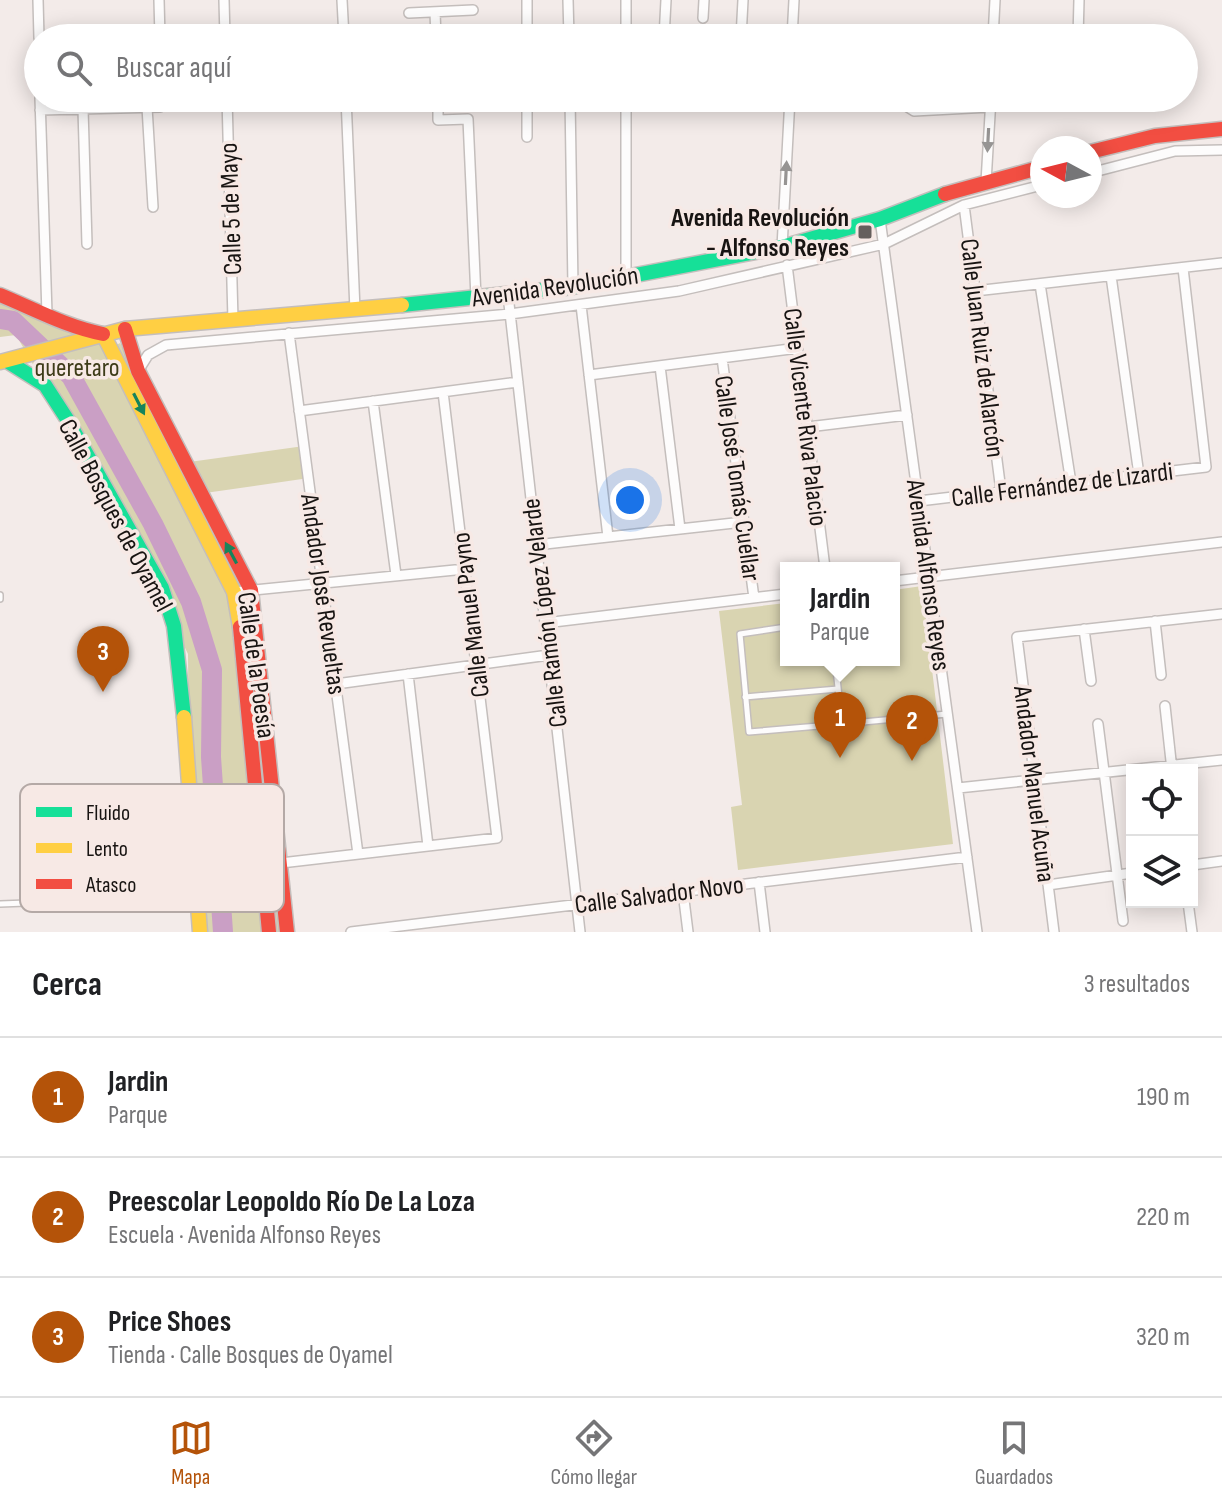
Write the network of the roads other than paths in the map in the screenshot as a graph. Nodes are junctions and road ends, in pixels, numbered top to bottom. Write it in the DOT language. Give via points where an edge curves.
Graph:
graph roads {
  1 [pos="38,0"];
  2 [pos="159,0"];
  3 [pos="224,0"];
  4 [pos="342,0"];
  5 [pos="527,0"];
  6 [pos="568,0"];
  7 [pos="626,0"];
  8 [pos="666,0"];
  9 [pos="704,0"];
  10 [pos="743,0"];
  11 [pos="794,0"];
  12 [pos="995,0"];
  13 [pos="1079,0"];
  14 [pos="473,10"];
  15 [pos="435,12"];
  16 [pos="409,13"];
  17 [pos="703,18"];
  18 [pos="39,24"];
  19 [pos="160,24"];
  20 [pos="225,24"];
  21 [pos="343,24"];
  22 [pos="435,24"];
  23 [pos="527,24"];
  24 [pos="569,24"];
  25 [pos="626,24"];
  26 [pos="665,24"];
  27 [pos="742,24"];
  28 [pos="793,24"];
  29 [pos="994,24"];
  30 [pos="1078,24"];
  31 [pos="40,112"];
  32 [pos="83,112"];
  33 [pos="147,112"];
  34 [pos="227,112"];
  35 [pos="347,112"];
  36 [pos="438,112"];
  37 [pos="527,112"];
  38 [pos="570,112"];
  39 [pos="626,112"];
  40 [pos="789,112"];
  41 [pos="990,112"];
  42 [pos="1222,129"];
  43 [pos="527,137"];
  44 [pos="1102,148"];
  45 [pos="1222,150"];
  46 [pos="1030,170"];
  47 [pos="1102,170"];
  48 [pos="986,182"];
  49 [pos="1030,188"];
  50 [pos="964,205"];
  51 [pos="153,207"];
  52 [pos="880,219"];
  53 [pos="87,244"];
  54 [pos="884,244"];
  55 [pos="782,247"];
  56 [pos="1222,263"];
  57 [pos="787,265"];
  58 [pos="1183,268"];
  59 [pos="1111,276"];
  60 [pos="626,277"];
  61 [pos="1040,284"];
  62 [pos="573,287"];
  63 [pos="975,291"];
  64 [pos="0,295"];
  65 [pos="508,295"];
  66 [pos="476,298"];
  67 [pos="581,305"];
  68 [pos="355,310"];
  69 [pos="47,314"];
  70 [pos="510,314"];
  71 [pos="233,320"];
  72 [pos="125,329"];
  73 [pos="289,333"];
  74 [pos="103,334"];
  75 [pos="798,348"];
  76 [pos="722,358"];
  77 [pos="5,363"];
  78 [pos="660,366"];
  79 [pos="138,371"];
  80 [pos="589,375"];
  81 [pos="518,382"];
  82 [pos="443,392"];
  83 [pos="373,401"];
  84 [pos="299,411"];
  85 [pos="907,415"];
  86 [pos="808,427"];
  87 [pos="1139,475"];
  88 [pos="1071,483"];
  89 [pos="1001,491"];
  90 [pos="919,501"];
  91 [pos="743,522"];
  92 [pos="680,529"];
  93 [pos="608,537"];
  94 [pos="1222,542"];
  95 [pos="536,545"];
  96 [pos="824,562"];
  97 [pos="465,569"];
  98 [pos="396,575"];
  99 [pos="929,577"];
  100 [pos="900,580"];
  101 [pos="322,583"];
  102 [pos="251,590"];
  103 [pos="234,592"];
  104 [pos="780,595"];
  105 [pos="754,598"];
  106 [pos="1222,614"];
  107 [pos="1155,621"];
  108 [pos="545,623"];
  109 [pos="780,628"];
  110 [pos="1084,629"];
  111 [pos="549,655"];
  112 [pos="476,664"];
  113 [pos="836,666"];
  114 [pos="408,674"];
  115 [pos="1161,675"];
  116 [pos="1091,681"];
  117 [pos="336,684"];
  118 [pos="838,689"];
  119 [pos="745,697"];
  120 [pos="1165,706"];
  121 [pos="948,714"];
  122 [pos="842,724"];
  123 [pos="1098,724"];
  124 [pos="1222,760"];
  125 [pos="1172,764"];
  126 [pos="1197,764"];
  127 [pos="1126,771"];
  128 [pos="1104,773"];
  129 [pos="1035,780"];
  130 [pos="190,784"];
  131 [pos="255,784"];
  132 [pos="272,784"];
  133 [pos="958,788"];
  134 [pos="428,846"];
  135 [pos="358,854"];
  136 [pos="967,857"];
  137 [pos="1222,861"];
  138 [pos="284,863"];
  139 [pos="1198,864"];
  140 [pos="1126,874"];
  141 [pos="1118,875"];
  142 [pos="759,882"];
  143 [pos="1048,885"];
  144 [pos="683,892"];
  145 [pos="284,898"];
  146 [pos="20,903"];
  147 [pos="0,904"];
  148 [pos="577,904"];
  149 [pos="1189,908"];
  150 [pos="199,912"];
  151 [pos="267,912"];
  152 [pos="1123,921"];
  153 [pos="977,931"];
  154 [pos="200,932"];
  155 [pos="269,932"];
  156 [pos="287,932"];
  157 [pos="358,932"];
  158 [pos="580,932"];
  159 [pos="688,932"];
  160 [pos="765,932"];
  161 [pos="966,932"];
  162 [pos="1054,932"];
  163 [pos="1192,932"];
  1 -- 18 [label="street"];
  2 -- 19 [label="street"];
  3 -- 20 [label="street"];
  4 -- 21 [label="street"];
  5 -- 23 [label="street"];
  6 -- 24 [label="street"];
  7 -- 25 [label="street"];
  8 -- 26 [label="street"];
  9 -- 17 [label="street"];
  10 -- 27 [label="street"];
  11 -- 28 [label="street"];
  12 -- 29 [label="street"];
  13 -- 30 [label="street"];
  14 -- 15 [label="street"];
  15 -- 16 [label="street"];
  15 -- 22 [label="street"];
  31 -- 69 [label="street"];
  32 -- 53 [label="street"];
  33 -- 51 [label="street"];
  34 -- 71 [label="street, Calle 5 de Mayo"];
  35 -- 68 [label="street"];
  36 -- 66 [label="street" via="438,120 468,119"];
  37 -- 43 [label="street"];
  38 -- 62 [label="street"];
  39 -- 60 [label="street"];
  55 -- 40 [label="street, one-way"];
  41 -- 48 [label="street, one-way"];
  42 -- 44 [label="main road" via="1183,130"];
  45 -- 47 [label="street" via="1175,151"];
  46 -- 48 [label="main road, Avenida Revolución"];
  48 -- 52 [label="main road, Avenida Revolución"];
  49 -- 50 [label="street, Avenida Revolución"];
  50 -- 54 [label="street, Avenida Revolución"];
  50 -- 63 [label="street, Calle Juan Ruiz de Alarcón"];
  52 -- 54 [label="street, Avenida Alfonso Reyes"];
  52 -- 55 [label="main road, Avenida Revolución"];
  54 -- 57 [label="street, Avenida Revolución"];
  54 -- 85 [label="street, Avenida Alfonso Reyes"];
  55 -- 60 [label="main road, Avenida Revolución"];
  56 -- 58 [label="street"];
  57 -- 67 [label="street, Avenida Revolución" via="679,291"];
  57 -- 75 [label="street, Calle Vicente Riva Palacio"];
  58 -- 59 [label="street"];
  58 -- 87 [label="street, Calle Fernández de Lizardi" via="1206,467"];
  59 -- 61 [label="street"];
  59 -- 87 [label="street"];
  60 -- 62 [label="main road, Avenida Revolución"];
  61 -- 63 [label="street"];
  61 -- 88 [label="street"];
  62 -- 65 [label="main road, Avenida Revolución"];
  63 -- 89 [label="street, Calle Juan Ruiz de Alarcón"];
  64 -- 69 [label="main road, Avenida Revolución"];
  65 -- 66 [label="main road, Avenida Revolución"];
  65 -- 70 [label="street, Calle Ramón López Velarde"];
  66 -- 68 [label="main road, Avenida Revolución"];
  67 -- 70 [label="street, Avenida Revolución"];
  67 -- 80 [label="street"];
  68 -- 71 [label="main road, Avenida Revolución"];
  69 -- 74 [label="main road, Avenida Revolución" via="73,328"];
  70 -- 73 [label="street, Avenida Revolución"];
  70 -- 81 [label="street, Calle Ramón López Velarde"];
  71 -- 72 [label="main road, Avenida Revolución"];
  72 -- 74 [label="main road, Avenida Revolución"];
  72 -- 79 [label="main road, Calle de la Poesía"];
  73 -- 79 [label="street, Avenida Revolución" via="166,345 148,355"];
  73 -- 84 [label="street, Andador José Revueltas"];
  74 -- 77 [label="main road, Avenida Revolución"];
  74 -- 103 [label="main road, Calle de la Poesía, one-way"];
  75 -- 76 [label="street"];
  75 -- 86 [label="street, Calle Vicente Riva Palacio"];
  76 -- 78 [label="street"];
  76 -- 91 [label="street, Calle José Tomás Cuéllar"];
  77 -- 130 [label="main road, Calle Bosques de Oyamel" via="45,385 162,588 174,626"];
  78 -- 80 [label="street"];
  78 -- 92 [label="street"];
  102 -- 79 [label="main road, Calle de la Poesía, one-way"];
  80 -- 93 [label="street"];
  81 -- 82 [label="street"];
  81 -- 95 [label="street, Calle Ramón López Velarde"];
  82 -- 83 [label="street"];
  82 -- 97 [label="street, Calle Manuel Payno"];
  83 -- 84 [label="street"];
  83 -- 98 [label="street"];
  84 -- 101 [label="street, Andador José Revueltas"];
  85 -- 86 [label="street"];
  85 -- 90 [label="street, Avenida Alfonso Reyes"];
  86 -- 96 [label="street, Calle Vicente Riva Palacio"];
  87 -- 88 [label="street, Calle Fernández de Lizardi"];
  88 -- 89 [label="street, Calle Fernández de Lizardi"];
  89 -- 90 [label="street, Calle Fernández de Lizardi"];
  90 -- 99 [label="street, Avenida Alfonso Reyes"];
  91 -- 92 [label="street"];
  91 -- 105 [label="street, Calle José Tomás Cuéllar"];
  92 -- 93 [label="street"];
  93 -- 95 [label="street"];
  94 -- 99 [label="street"];
  95 -- 108 [label="street, Calle Ramón López Velarde"];
  97 -- 98 [label="street"];
  97 -- 112 [label="street, Calle Manuel Payno"];
  98 -- 101 [label="street"];
  99 -- 100 [label="street"];
  99 -- 121 [label="street, Avenida Alfonso Reyes"];
  101 -- 102 [label="street"];
  101 -- 117 [label="street, Andador José Revueltas"];
  102 -- 103 [label="street"];
  102 -- 132 [label="main road, Calle de la Poesía"];
  103 -- 131 [label="main road, Calle de la Poesía"];
  104 -- 105 [label="street"];
  105 -- 108 [label="street"];
  106 -- 107 [label="street"];
  107 -- 110 [label="street"];
  107 -- 115 [label="street"];
  108 -- 111 [label="street, Calle Ramón López Velarde"];
  109 -- 119 [label="lane" via="740,634"];
  110 -- 116 [label="street"];
  110 -- 129 [label="street, Andador Manuel Acuña" via="1017,637"];
  111 -- 112 [label="street"];
  111 -- 148 [label="street, Calle Ramón López Velarde"];
  112 -- 114 [label="street"];
  112 -- 134 [label="street, Calle Manuel Payno" via="497,838"];
  113 -- 118 [label="lane"];
  114 -- 117 [label="street"];
  114 -- 134 [label="street"];
  117 -- 135 [label="street, Andador José Revueltas"];
  118 -- 119 [label="lane"];
  118 -- 122 [label="lane"];
  119 -- 122 [label="lane" via="749,732"];
  120 -- 125 [label="street"];
  121 -- 122 [label="lane"];
  121 -- 133 [label="street, Avenida Alfonso Reyes"];
  123 -- 128 [label="street"];
  124 -- 126 [label="street"];
  127 -- 128 [label="street"];
  128 -- 129 [label="street"];
  128 -- 141 [label="street"];
  129 -- 133 [label="street"];
  129 -- 143 [label="street, Andador Manuel Acuña"];
  133 -- 136 [label="street, Avenida Alfonso Reyes"];
  134 -- 135 [label="street"];
  135 -- 138 [label="street"];
  136 -- 142 [label="street, Calle Salvador Novo"];
  136 -- 153 [label="street, Avenida Alfonso Reyes"];
  137 -- 139 [label="street"];
  140 -- 141 [label="street"];
  141 -- 143 [label="street"];
  141 -- 152 [label="street"];
  142 -- 144 [label="street, Calle Salvador Novo"];
  142 -- 160 [label="street"];
  143 -- 162 [label="street, Andador Manuel Acuña"];
  144 -- 148 [label="street, Calle Salvador Novo"];
  144 -- 159 [label="street"];
  145 -- 156 [label="main road, Calle de la Poesía"];
  146 -- 147 [label="lane"];
  148 -- 157 [label="street, Calle Salvador Novo"];
  148 -- 158 [label="street, Calle Ramón López Velarde"];
  149 -- 163 [label="street"];
  150 -- 154 [label="main road, Calle Bosques de Oyamel"];
  151 -- 155 [label="main road, Calle de la Poesía"];
  153 -- 161 [label="street"];
}
